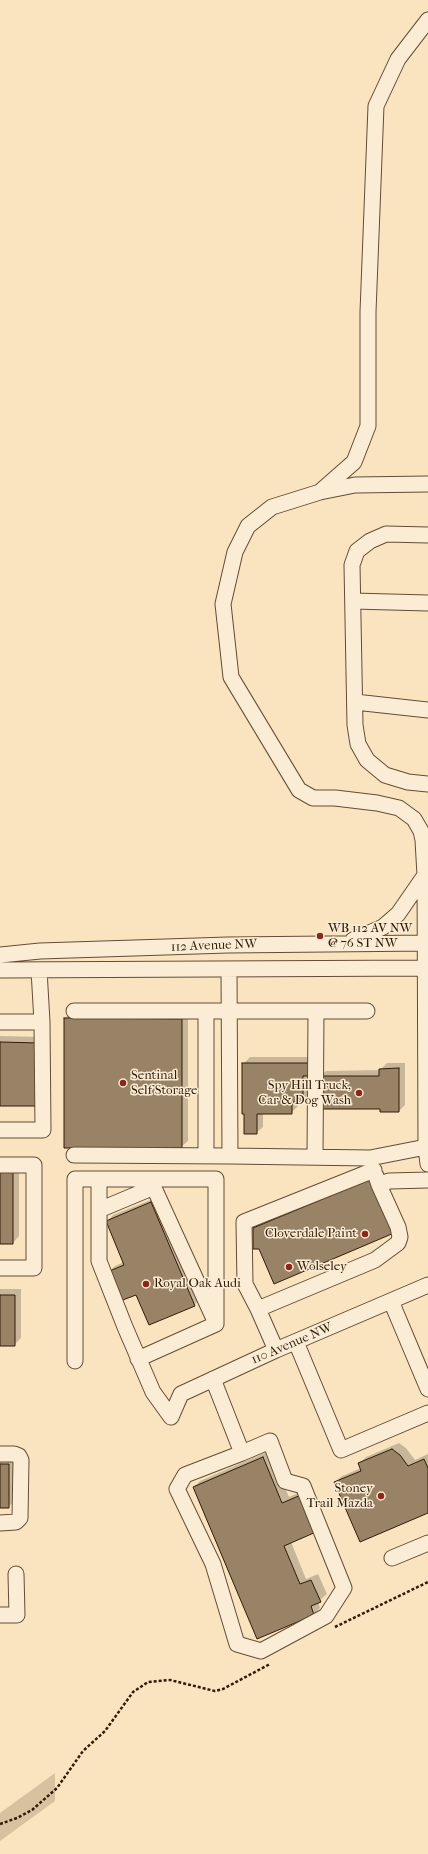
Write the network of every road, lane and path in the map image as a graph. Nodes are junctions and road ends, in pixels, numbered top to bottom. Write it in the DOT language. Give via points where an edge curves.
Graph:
graph roads {
  1 [pos="428,20"];
  2 [pos="428,484"];
  3 [pos="320,492"];
  4 [pos="428,535"];
  5 [pos="353,601"];
  6 [pos="428,603"];
  7 [pos="355,702"];
  8 [pos="428,710"];
  9 [pos="428,784"];
  10 [pos="427,877"];
  11 [pos="347,943"];
  12 [pos="427,943"];
  13 [pos="0,954"];
  14 [pos="427,968"];
  15 [pos="229,969"];
  16 [pos="0,970"];
  17 [pos="39,970"];
  18 [pos="74,1011"];
  19 [pos="206,1011"];
  20 [pos="230,1011"];
  21 [pos="316,1011"];
  22 [pos="367,1011"];
  23 [pos="0,1022"];
  24 [pos="42,1022"];
  25 [pos="206,1078"];
  26 [pos="230,1078"];
  27 [pos="0,1130"];
  28 [pos="426,1147"];
  29 [pos="74,1155"];
  30 [pos="206,1156"];
  31 [pos="230,1156"];
  32 [pos="315,1157"];
  33 [pos="372,1164"];
  34 [pos="428,1164"];
  35 [pos="0,1165"];
  36 [pos="99,1179"];
  37 [pos="428,1180"];
  38 [pos="152,1183"];
  39 [pos="380,1185"];
  40 [pos="99,1210"];
  41 [pos="0,1268"];
  42 [pos="428,1285"];
  43 [pos="391,1301"];
  44 [pos="258,1309"];
  45 [pos="216,1324"];
  46 [pos="296,1342"];
  47 [pos="276,1350"];
  48 [pos="138,1359"];
  49 [pos="75,1361"];
  50 [pos="212,1379"];
  51 [pos="428,1389"];
  52 [pos="428,1413"];
  53 [pos="242,1452"];
  54 [pos="0,1454"];
  55 [pos="0,1523"];
  56 [pos="428,1543"];
  57 [pos="392,1558"];
  58 [pos="16,1574"];
  59 [pos="428,1582"];
  60 [pos="0,1615"];
  61 [pos="332,1628"];
  62 [pos="271,1663"];
  63 [pos="0,1824"];
  1 -- 3 [label="street" via="398,59 376,106 368,312 368,426 354,462"];
  2 -- 3 [label="street" via="355,485"];
  3 -- 10 [label="street" via="272,507 248,526 235,552 223,604 231,677 299,790 313,798 335,798 399,808 414,819 424,840"];
  4 -- 5 [label="street" via="386,534 370,541 357,551 352,565"];
  5 -- 6 [label="street"];
  5 -- 7 [label="street"];
  7 -- 8 [label="street"];
  7 -- 9 [label="street" via="358,744 367,760 385,775 408,782"];
  10 -- 11 [label="street" via="398,914 383,927"];
  10 -- 12 [label="street"];
  11 -- 12 [label="street, 112 Avenue NW"];
  11 -- 13 [label="street, 112 Avenue NW" via="212,945"];
  12 -- 14 [label="street"];
  14 -- 15 [label="street, 112 Avenue NW"];
  14 -- 28 [label="street"];
  15 -- 17 [label="street, 112 Avenue NW"];
  15 -- 20 [label="street"];
  16 -- 17 [label="street, 112 Avenue NW"];
  17 -- 24 [label="street"];
  18 -- 19 [label="street"];
  19 -- 20 [label="street"];
  19 -- 25 [label="street"];
  20 -- 21 [label="street"];
  20 -- 26 [label="street"];
  21 -- 22 [label="street"];
  21 -- 32 [label="street"];
  23 -- 24 [label="street"];
  24 -- 27 [label="street" via="43,1130"];
  25 -- 26 [label="street"];
  25 -- 30 [label="street"];
  26 -- 31 [label="street"];
  28 -- 33 [label="street"];
  28 -- 34 [label="street"];
  29 -- 30 [label="street"];
  30 -- 31 [label="street"];
  31 -- 32 [label="street"];
  32 -- 33 [label="street"];
  33 -- 39 [label="street"];
  33 -- 44 [label="street" via="244,1222 245,1284"];
  35 -- 41 [label="street" via="34,1165 34,1268"];
  36 -- 38 [label="street"];
  36 -- 40 [label="street"];
  36 -- 49 [label="street" via="75,1179"];
  37 -- 39 [label="street" via="389,1181"];
  38 -- 40 [label="street"];
  38 -- 45 [label="street"];
  38 -- 45 [label="street" via="216,1179"];
  39 -- 44 [label="street" via="398,1227 398,1243 375,1260"];
  40 -- 48 [label="street" via="99,1261"];
  42 -- 43 [label="street, 110 Avenue NW"];
  43 -- 46 [label="street, 110 Avenue NW"];
  43 -- 51 [label="street"];
  44 -- 47 [label="street"];
  45 -- 48 [label="street"];
  46 -- 47 [label="street, 110 Avenue NW"];
  46 -- 52 [label="street" via="341,1450"];
  47 -- 50 [label="street, 110 Avenue NW"];
  48 -- 50 [label="street, 110 Avenue NW" via="153,1392 171,1417 181,1394"];
  50 -- 53 [label="street"];
  53 -- 53 [label="street" via="270,1441 285,1481 303,1486 344,1588 326,1616 261,1651 237,1644 212,1564 177,1489 185,1474"];
  54 -- 55 [label="street" via="14,1454 21,1460 20,1518 16,1522"];
  56 -- 57 [label="street"];
  58 -- 60 [label="street" via="17,1615"];
  59 -- 61 [label="path"];
  62 -- 63 [label="path" via="215,1691 170,1680 148,1682 133,1692 105,1731 83,1751 57,1788 32,1810"];
}
